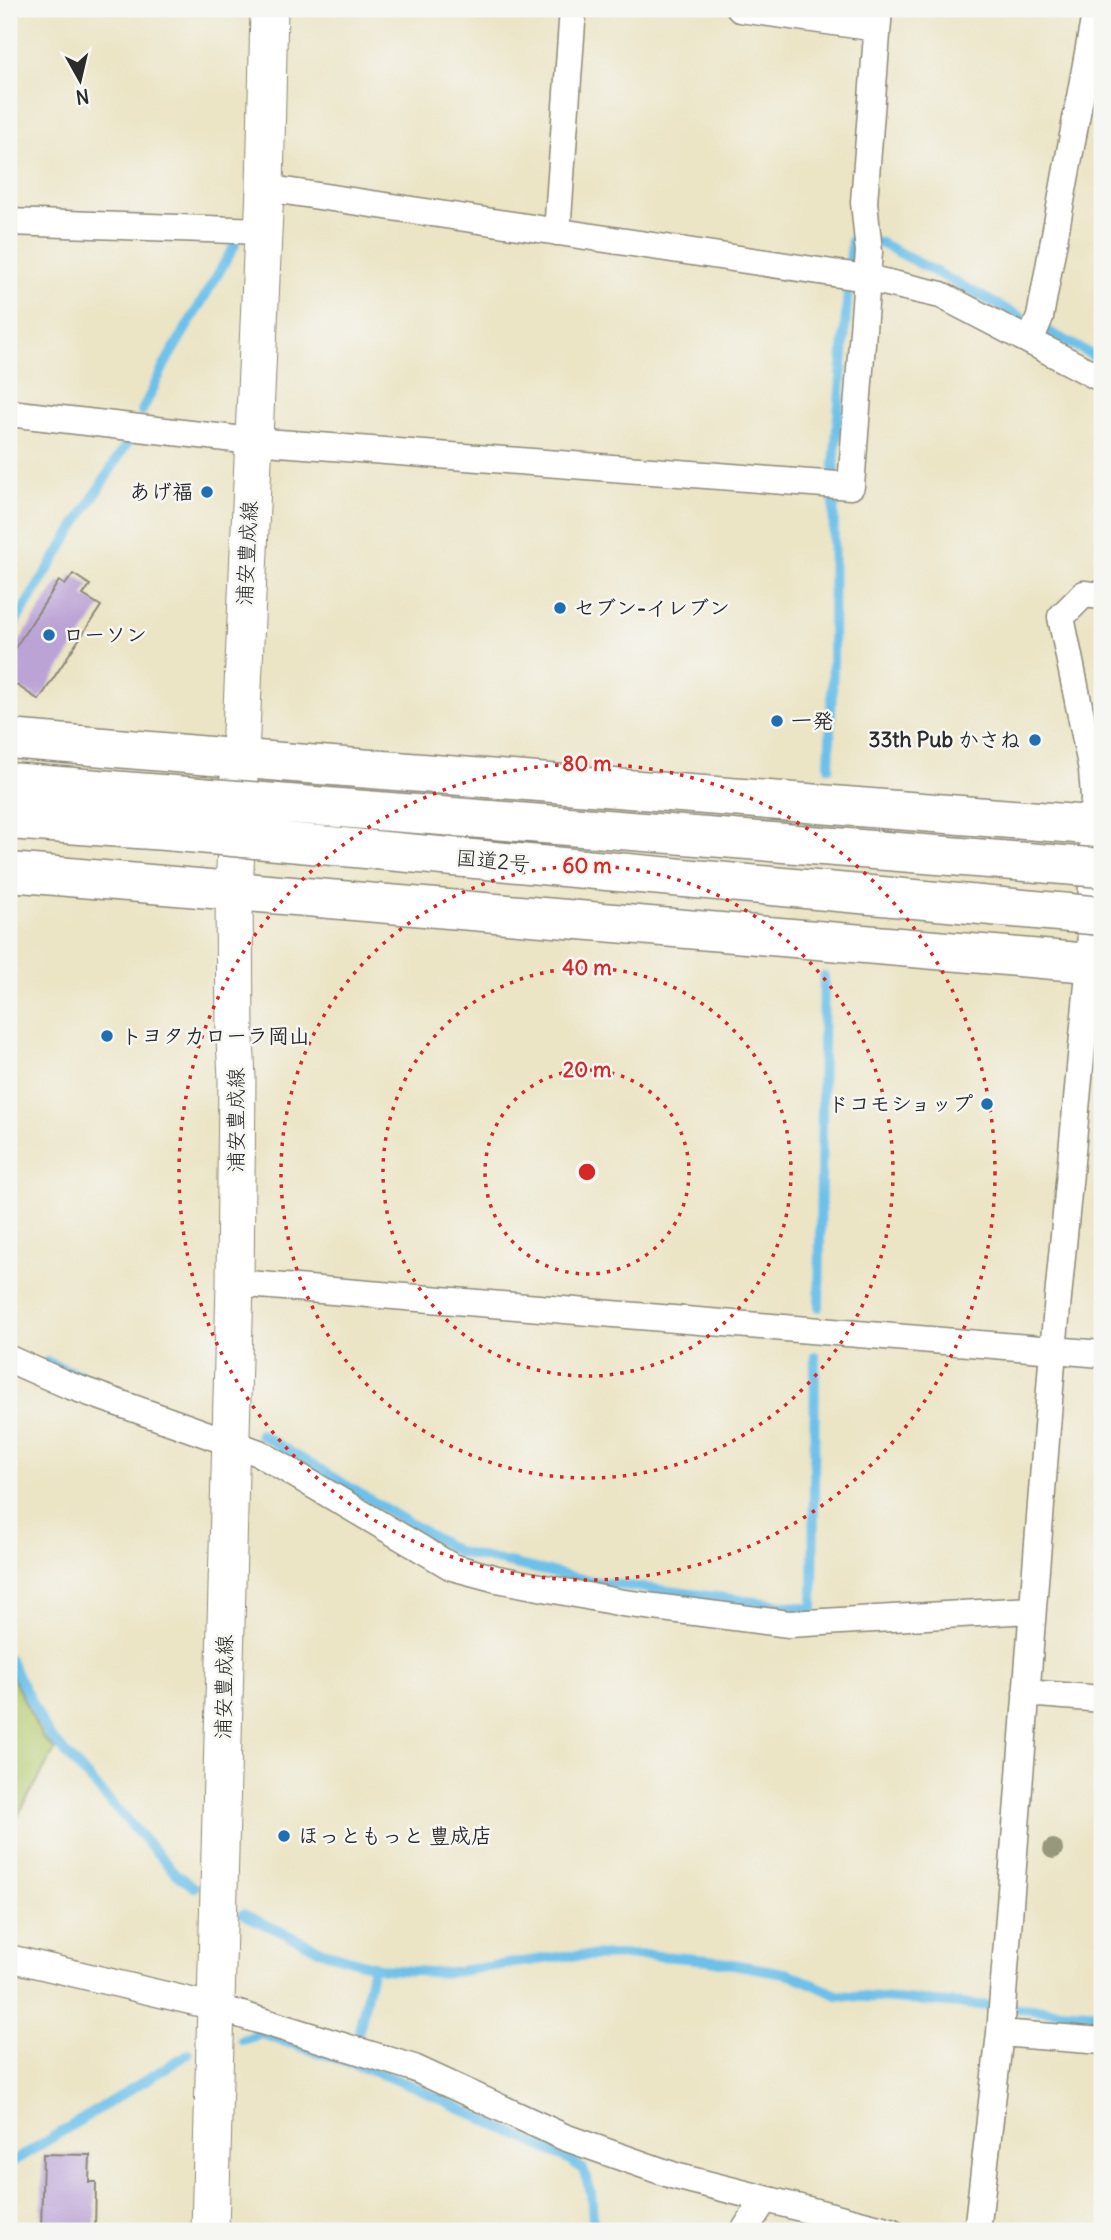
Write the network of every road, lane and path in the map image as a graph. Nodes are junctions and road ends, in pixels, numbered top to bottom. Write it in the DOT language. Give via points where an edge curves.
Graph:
graph roads {
  1 [pos="269,9"];
  2 [pos="573,9"];
  3 [pos="740,9"];
  4 [pos="1096,9"];
  5 [pos="878,18"];
  6 [pos="265,188"];
  7 [pos="9,222"];
  8 [pos="262,231"];
  9 [pos="557,232"];
  10 [pos="855,277"];
  11 [pos="1034,330"];
  12 [pos="1102,379"];
  13 [pos="9,413"];
  14 [pos="252,441"];
  15 [pos="1102,596"];
  16 [pos="9,739"];
  17 [pos="238,759"];
  18 [pos="9,782"];
  19 [pos="9,820"];
  20 [pos="1097,826"];
  21 [pos="1102,868"];
  22 [pos="9,872"];
  23 [pos="234,891"];
  24 [pos="1102,916"];
  25 [pos="1096,963"];
  26 [pos="234,1283"];
  27 [pos="1053,1350"];
  28 [pos="1102,1354"];
  29 [pos="9,1359"];
  30 [pos="230,1441"];
  31 [pos="1032,1610"];
  32 [pos="1026,1693"];
  33 [pos="1102,1699"];
  34 [pos="9,1958"];
  35 [pos="216,2007"];
  36 [pos="1001,2017"];
  37 [pos="1102,2042"];
  38 [pos="765,2199"];
  39 [pos="210,2231"];
  40 [pos="744,2231"];
  41 [pos="891,2231"];
  42 [pos="977,2231"];
  1 -- 6 [label="main road, 浦安豊成線"];
  2 -- 9 [label="street"];
  3 -- 5 [label="street"];
  4 -- 11 [label="street"];
  5 -- 10 [label="street" via="864,202 868,243"];
  6 -- 8 [label="main road, 浦安豊成線"];
  6 -- 9 [label="street"];
  7 -- 8 [label="street"];
  8 -- 14 [label="main road, 浦安豊成線"];
  9 -- 10 [label="street"];
  10 -- 11 [label="street" via="941,295"];
  10 -- 14 [label="street" via="851,486"];
  11 -- 12 [label="street"];
  13 -- 14 [label="street"];
  14 -- 17 [label="main road, 浦安豊成線"];
  15 -- 20 [label="street" via="1084,594 1061,617 1092,770"];
  16 -- 17 [label="highway"];
  17 -- 20 [label="highway"];
  17 -- 23 [label="main road, 浦安豊成線"];
  18 -- 21 [label="highway, 国道2号, bridge"];
  19 -- 24 [label="highway, 国道2号, bridge"];
  20 -- 25 [label="street"];
  22 -- 23 [label="highway"];
  23 -- 25 [label="highway"];
  23 -- 26 [label="main road, 浦安豊成線"];
  25 -- 27 [label="street"];
  26 -- 27 [label="street"];
  26 -- 30 [label="main road, 浦安豊成線"];
  27 -- 28 [label="street"];
  27 -- 31 [label="street"];
  29 -- 30 [label="street" via="79,1389"];
  30 -- 31 [label="street" via="259,1453 452,1567 497,1579 624,1603 789,1624"];
  30 -- 35 [label="main road, 浦安豊成線"];
  31 -- 32 [label="street"];
  32 -- 33 [label="street"];
  32 -- 36 [label="street"];
  34 -- 35 [label="street"];
  35 -- 38 [label="street" via="414,2068 564,2137 675,2176"];
  35 -- 39 [label="main road, 浦安豊成線"];
  36 -- 37 [label="street"];
  36 -- 42 [label="street"];
  38 -- 40 [label="street"];
  38 -- 41 [label="street"];
}
